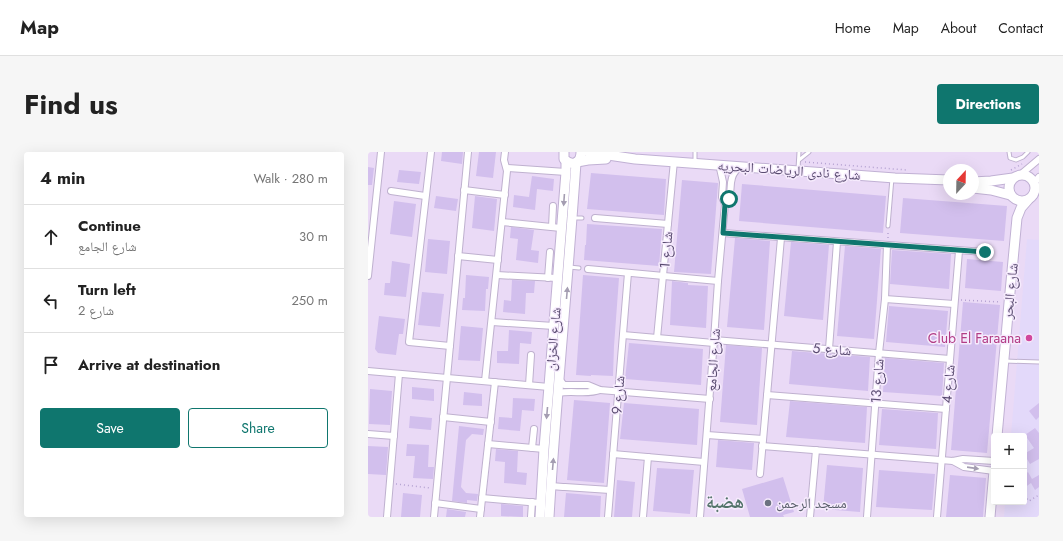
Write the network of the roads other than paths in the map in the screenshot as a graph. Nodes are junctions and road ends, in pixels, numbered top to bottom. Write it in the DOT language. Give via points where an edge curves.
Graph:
graph roads {
  1 [pos="380,152"];
  2 [pos="430,152"];
  3 [pos="468,152"];
  4 [pos="505,152"];
  5 [pos="581,152"];
  6 [pos="588,152"];
  7 [pos="695,152"];
  8 [pos="799,152"];
  9 [pos="809,152"];
  10 [pos="1009,152"];
  11 [pos="1028,152"];
  12 [pos="565,156"];
  13 [pos="635,159"];
  14 [pos="1039,159"];
  15 [pos="674,161"];
  16 [pos="577,162"];
  17 [pos="695,163"];
  18 [pos="719,164"];
  19 [pos="798,164"];
  20 [pos="739,166"];
  21 [pos="507,168"];
  22 [pos="566,172"];
  23 [pos="1014,174"];
  24 [pos="893,178"];
  25 [pos="943,180"];
  26 [pos="979,182"];
  27 [pos="1037,183"];
  28 [pos="943,185"];
  29 [pos="979,189"];
  30 [pos="464,190"];
  31 [pos="391,192"];
  32 [pos="505,195"];
  33 [pos="426,196"];
  34 [pos="1011,196"];
  35 [pos="1039,196"];
  36 [pos="1029,199"];
  37 [pos="725,204"];
  38 [pos="553,206"];
  39 [pos="572,217"];
  40 [pos="582,218"];
  41 [pos="595,218"];
  42 [pos="1017,218"];
  43 [pos="502,222"];
  44 [pos="668,224"];
  45 [pos="888,226"];
  46 [pos="557,227"];
  47 [pos="723,233"];
  48 [pos="781,238"];
  49 [pos="837,242"];
  50 [pos="887,245"];
  51 [pos="959,251"];
  52 [pos="550,252"];
  53 [pos="985,252"];
  54 [pos="458,256"];
  55 [pos="498,260"];
  56 [pos="569,267"];
  57 [pos="579,268"];
  58 [pos="588,269"];
  59 [pos="628,273"];
  60 [pos="497,275"];
  61 [pos="368,276"];
  62 [pos="663,276"];
  63 [pos="553,278"];
  64 [pos="718,281"];
  65 [pos="885,299"];
  66 [pos="954,302"];
  67 [pos="492,322"];
  68 [pos="554,326"];
  69 [pos="623,335"];
  70 [pos="657,338"];
  71 [pos="714,342"];
  72 [pos="771,345"];
  73 [pos="450,346"];
  74 [pos="829,349"];
  75 [pos="879,353"];
  76 [pos="532,355"];
  77 [pos="950,358"];
  78 [pos="1004,361"];
  79 [pos="1039,362"];
  80 [pos="368,371"];
  81 [pos="399,374"];
  82 [pos="446,378"];
  83 [pos="560,380"];
  84 [pos="485,381"];
  85 [pos="495,382"];
  86 [pos="529,385"];
  87 [pos="549,387"];
  88 [pos="600,390"];
  89 [pos="618,391"];
  90 [pos="558,393"];
  91 [pos="767,395"];
  92 [pos="710,399"];
  93 [pos="876,404"];
  94 [pos="946,409"];
  95 [pos="443,417"];
  96 [pos="491,422"];
  97 [pos="534,429"];
  98 [pos="997,433"];
  99 [pos="368,434"];
  100 [pos="707,435"];
  101 [pos="394,436"];
  102 [pos="763,442"];
  103 [pos="488,444"];
  104 [pos="532,448"];
  105 [pos="544,449"];
  106 [pos="816,450"];
  107 [pos="613,454"];
  108 [pos="872,454"];
  109 [pos="648,457"];
  110 [pos="941,460"];
  111 [pos="953,461"];
  112 [pos="991,461"];
  113 [pos="704,462"];
  114 [pos="991,471"];
  115 [pos="760,474"];
  116 [pos="551,486"];
  117 [pos="610,490"];
  118 [pos="482,498"];
  119 [pos="536,502"];
  120 [pos="435,503"];
  121 [pos="991,505"];
  122 [pos="481,509"];
  123 [pos="387,517"];
  124 [pos="434,517"];
  125 [pos="480,517"];
  126 [pos="531,517"];
  127 [pos="540,517"];
  128 [pos="549,517"];
  129 [pos="608,517"];
  130 [pos="643,517"];
  131 [pos="700,517"];
  132 [pos="810,517"];
  133 [pos="867,517"];
  134 [pos="937,517"];
  135 [pos="990,517"];
  1 -- 61 [label="street"];
  2 -- 33 [label="street"];
  3 -- 30 [label="street"];
  4 -- 21 [label="street"];
  5 -- 16 [label="main road, شارع الخزان" via="581,158"];
  6 -- 13 [label="main road, شارع نادى الرياضات البحريه"];
  7 -- 17 [label="lane"];
  8 -- 19 [label="lane"];
  9 -- 19 [label="lane"];
  10 -- 11 [label="lane" via="1010,158 1016,160"];
  12 -- 16 [label="main road, شارع نادى الرياضات البحريه" via="571,164"];
  12 -- 22 [label="main road, شارع الخزان"];
  13 -- 15 [label="main road, شارع نادى الرياضات البحريه"];
  13 -- 16 [label="main road, شارع نادى الرياضات البحريه"];
  14 -- 23 [label="street"];
  15 -- 17 [label="main road, شارع نادى الرياضات البحريه"];
  15 -- 44 [label="street, شارع 1"];
  16 -- 39 [label="main road, شارع الخزان"];
  17 -- 18 [label="main road, شارع نادى الرياضات البحريه"];
  18 -- 20 [label="main road, شارع نادى الرياضات البحريه"];
  18 -- 37 [label="street, شارع الجامع"];
  19 -- 20 [label="main road, شارع نادى الرياضات البحريه"];
  19 -- 24 [label="main road, شارع نادى الرياضات البحريه"];
  20 -- 37 [label="street, شارع الجامع" via="732,176 730,196"];
  21 -- 22 [label="street"];
  21 -- 32 [label="street"];
  22 -- 46 [label="main road, شارع الخزان, one-way"];
  23 -- 26 [label="main road"];
  23 -- 27 [label="main road" via="1023,175"];
  23 -- 34 [label="main road" via="1009,184"];
  24 -- 25 [label="main road, شارع نادى الرياضات البحريه"];
  24 -- 28 [label="main road, شارع نادى الرياضات البحريه"];
  24 -- 45 [label="lane"];
  27 -- 36 [label="main road"];
  29 -- 34 [label="main road"];
  30 -- 32 [label="street"];
  30 -- 54 [label="street"];
  31 -- 33 [label="street"];
  32 -- 43 [label="street"];
  33 -- 73 [label="street" via="409,342"];
  34 -- 36 [label="main road" via="1015,200"];
  34 -- 42 [label="main road, شارع البحر" via="1015,203"];
  35 -- 36 [label="main road"];
  36 -- 42 [label="main road, شارع البحر"];
  37 -- 47 [label="street, شارع الجامع"];
  38 -- 46 [label="street"];
  39 -- 40 [label="lane"];
  39 -- 56 [label="main road, شارع الخزان"];
  41 -- 44 [label="street"];
  42 -- 78 [label="main road, شارع البحر"];
  43 -- 46 [label="street"];
  43 -- 55 [label="street"];
  44 -- 62 [label="street, شارع 1"];
  46 -- 63 [label="main road, شارع الخزان"];
  47 -- 48 [label="street"];
  47 -- 64 [label="street, شارع الجامع"];
  48 -- 49 [label="street"];
  48 -- 72 [label="street"];
  49 -- 50 [label="street"];
  49 -- 74 [label="street"];
  50 -- 51 [label="street"];
  50 -- 65 [label="street, شارع 13"];
  51 -- 53 [label="street"];
  51 -- 66 [label="street, شارع 4"];
  52 -- 63 [label="street"];
  54 -- 55 [label="street"];
  54 -- 73 [label="street"];
  55 -- 60 [label="street"];
  56 -- 57 [label="lane"];
  83 -- 56 [label="main road, شارع الخزان, one-way"];
  58 -- 59 [label="street"];
  59 -- 62 [label="street"];
  59 -- 69 [label="street, شارع 9"];
  60 -- 63 [label="street"];
  60 -- 67 [label="street"];
  62 -- 64 [label="street"];
  62 -- 70 [label="street, شارع 1"];
  63 -- 68 [label="main road, شارع الخزان"];
  64 -- 71 [label="street, شارع الجامع"];
  65 -- 66 [label="street"];
  65 -- 75 [label="street, شارع 13"];
  66 -- 77 [label="street, شارع 4"];
  67 -- 68 [label="street"];
  67 -- 84 [label="street"];
  68 -- 87 [label="main road, شارع الخزان"];
  69 -- 70 [label="street, شارع 5"];
  69 -- 89 [label="street, شارع 9"];
  70 -- 71 [label="street, شارع 5"];
  71 -- 72 [label="street, شارع 5"];
  71 -- 92 [label="street, شارع الجامع"];
  72 -- 74 [label="street, شارع 5"];
  72 -- 91 [label="street"];
  73 -- 82 [label="street"];
  74 -- 75 [label="street, شارع 5"];
  75 -- 77 [label="street, شارع 5"];
  75 -- 93 [label="street, شارع 13"];
  76 -- 86 [label="street"];
  77 -- 94 [label="street, شارع 4"];
  78 -- 79 [label="lane"];
  78 -- 98 [label="main road, شارع البحر"];
  80 -- 81 [label="street"];
  81 -- 82 [label="street"];
  81 -- 101 [label="street"];
  82 -- 84 [label="street"];
  82 -- 95 [label="street"];
  83 -- 88 [label="street" via="566,385 588,386"];
  83 -- 90 [label="main road, شارع الخزان"];
  84 -- 85 [label="street"];
  85 -- 86 [label="street"];
  85 -- 96 [label="street"];
  86 -- 87 [label="street"];
  87 -- 105 [label="main road, شارع الخزان, one-way"];
  88 -- 89 [label="street"];
  88 -- 90 [label="street" via="589,393"];
  89 -- 92 [label="street"];
  89 -- 107 [label="street, شارع 9"];
  116 -- 90 [label="main road, شارع الخزان, one-way"];
  91 -- 93 [label="street"];
  91 -- 102 [label="street"];
  92 -- 100 [label="street, شارع الجامع"];
  93 -- 94 [label="street"];
  93 -- 108 [label="street, شارع 13"];
  94 -- 110 [label="street, شارع 4"];
  95 -- 96 [label="street"];
  95 -- 120 [label="street"];
  96 -- 103 [label="street"];
  97 -- 104 [label="street"];
  99 -- 101 [label="street"];
  100 -- 102 [label="street"];
  100 -- 113 [label="street, شارع الجامع"];
  101 -- 123 [label="street"];
  102 -- 106 [label="street"];
  102 -- 115 [label="street"];
  103 -- 104 [label="street"];
  103 -- 118 [label="street"];
  104 -- 105 [label="street"];
  105 -- 119 [label="main road, شارع الخزان"];
  106 -- 108 [label="street"];
  106 -- 132 [label="street"];
  107 -- 109 [label="street"];
  107 -- 117 [label="street, شارع 9"];
  108 -- 110 [label="street"];
  108 -- 133 [label="street, شارع 13"];
  109 -- 113 [label="street"];
  109 -- 130 [label="street"];
  110 -- 111 [label="street"];
  110 -- 134 [label="street, شارع 4"];
  111 -- 112 [label="street"];
  111 -- 114 [label="street, one-way" via="964,467"];
  113 -- 131 [label="street, شارع الجامع"];
  116 -- 117 [label="street"];
  116 -- 128 [label="main road, شارع الخزان"];
  117 -- 129 [label="street, شارع 9"];
  118 -- 119 [label="street"];
  118 -- 122 [label="street"];
  119 -- 126 [label="street"];
  119 -- 127 [label="main road, شارع الخزان"];
  120 -- 122 [label="street"];
  120 -- 124 [label="street"];
  121 -- 135 [label="main road"];
  122 -- 125 [label="street"];
}
